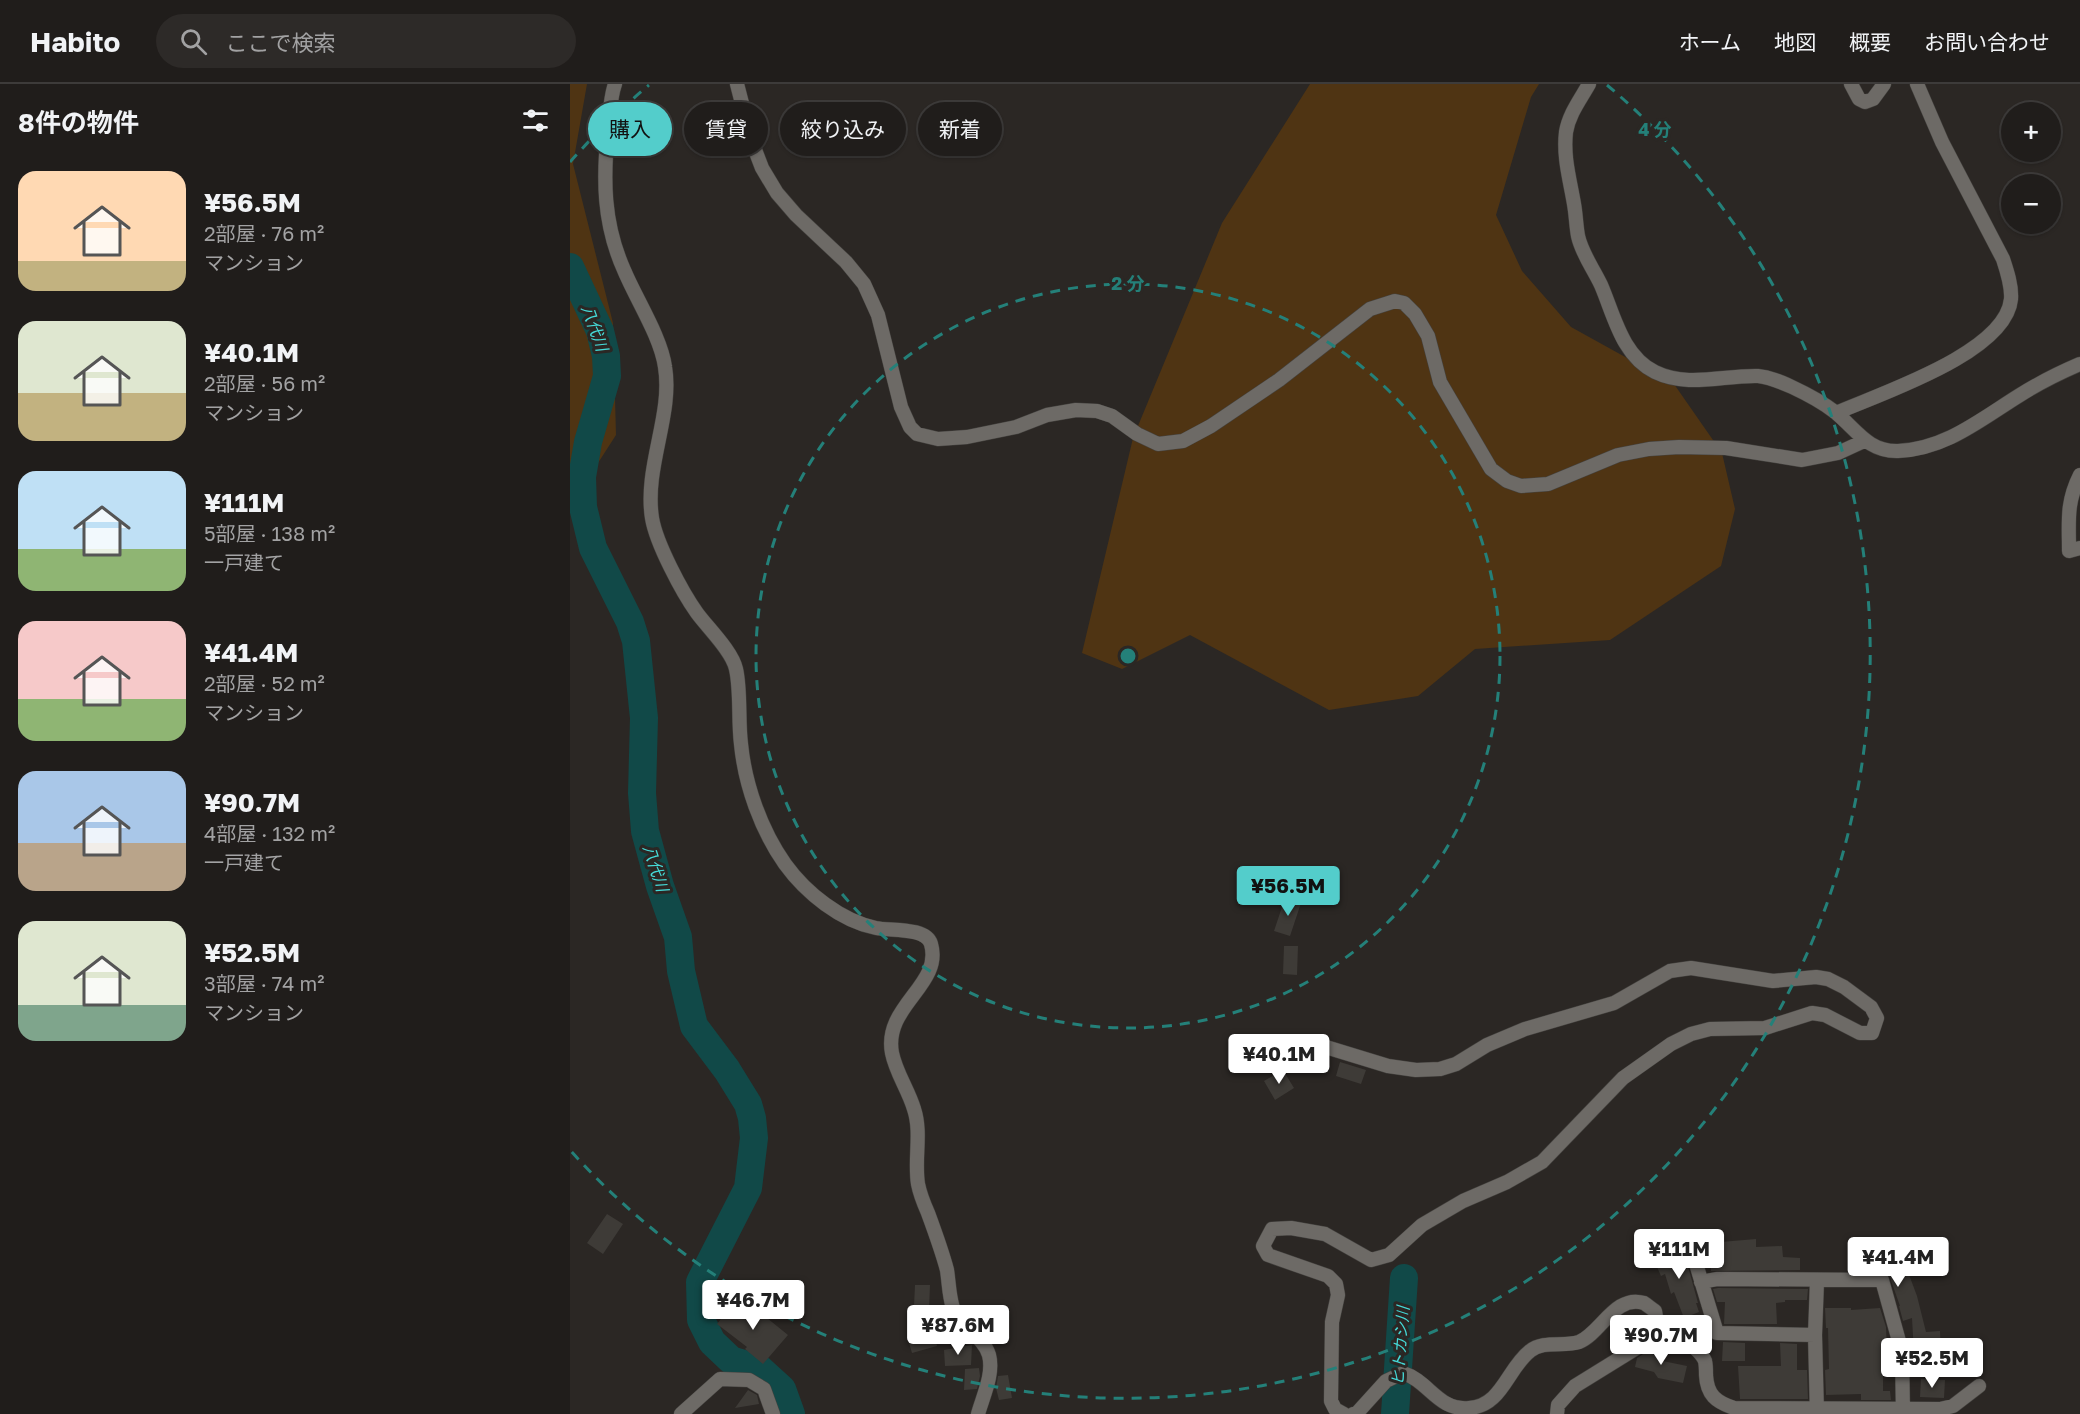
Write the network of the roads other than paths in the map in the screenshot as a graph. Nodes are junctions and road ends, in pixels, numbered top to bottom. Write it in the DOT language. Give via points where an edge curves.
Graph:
graph roads {
  1 [pos="615,84"];
  2 [pos="737,84"];
  3 [pos="1589,84"];
  4 [pos="1851,84"];
  5 [pos="1884,84"];
  6 [pos="1917,84"];
  7 [pos="2080,364"];
  8 [pos="1836,413"];
  9 [pos="1864,441"];
  10 [pos="2080,475"];
  11 [pos="2080,548"];
  12 [pos="1316,1044"];
  13 [pos="1694,1257"];
  14 [pos="1817,1281"];
  15 [pos="1701,1282"];
  16 [pos="1657,1323"];
  17 [pos="1815,1335"];
  18 [pos="1979,1386"];
  19 [pos="1734,1411"];
  20 [pos="1903,1411"];
  21 [pos="1817,1412"];
  22 [pos="681,1414"];
  23 [pos="773,1414"];
  24 [pos="978,1414"];
  25 [pos="1344,1414"];
  26 [pos="1353,1414"];
  27 [pos="1557,1414"];
  1 -- 24 [label="street" via="604,163 607,221 622,267 665,365 667,389 651,489 652,519 661,546 694,609 736,667 741,747 753,797 783,861 828,906 858,924 906,930 931,941 933,959 922,985 892,1027 891,1047 896,1070 914,1109 918,1187 947,1270 953,1308 988,1352 991,1368"];
  2 -- 9 [label="street" via="752,142 777,193 864,284 878,315 901,407 917,434 938,439 967,437 1076,410 1112,416 1158,444 1183,441 1279,380 1370,309 1395,301 1404,303 1415,314 1428,336 1440,382 1491,469 1521,486 1554,482 1618,455 1649,449 1726,448 1802,460 1838,453"];
  3 -- 8 [label="street" via="1568,120 1568,176 1578,236 1628,347 1654,372 1692,380 1759,376 1813,398"];
  4 -- 5 [label="street" via="1864,102 1873,99"];
  6 -- 8 [label="street" via="1942,142 2003,259 2011,301 1998,325 1970,351 1915,381"];
  7 -- 9 [label="street" via="2054,375 1978,424 1936,444 1895,452 1880,450"];
  8 -- 9 [label="street"];
  10 -- 11 [label="street" via="2069,503 2069,551"];
  12 -- 25 [label="street" via="1388,1066 1440,1069 1525,1029 1614,1003 1670,971 1691,968 1773,981 1828,979 1870,1007 1876,1018 1872,1033 1860,1032 1825,1014 1812,1013 1765,1028 1710,1029 1691,1034 1623,1078 1542,1162 1422,1225 1378,1260 1371,1260 1325,1234 1272,1229 1263,1246 1268,1255 1328,1276 1336,1284 1331,1401"];
  13 -- 15 [label="street"];
  14 -- 15 [label="street" via="1717,1278"];
  14 -- 17 [label="street"];
  14 -- 20 [label="street" via="1882,1280 1902,1352"];
  15 -- 17 [label="street" via="1717,1333"];
  16 -- 19 [label="street" via="1665,1324 1705,1360 1710,1395"];
  16 -- 26 [label="street" via="1655,1311 1643,1303 1617,1308 1579,1341 1533,1349 1517,1362 1490,1403 1448,1407 1414,1377 1403,1373 1386,1381"];
  16 -- 27 [label="street" via="1651,1339 1575,1386 1558,1405"];
  17 -- 21 [label="street"];
  18 -- 20 [label="street" via="1953,1406"];
  19 -- 21 [label="street"];
  20 -- 21 [label="street"];
  22 -- 23 [label="street" via="720,1379 749,1380 764,1389"];
}
